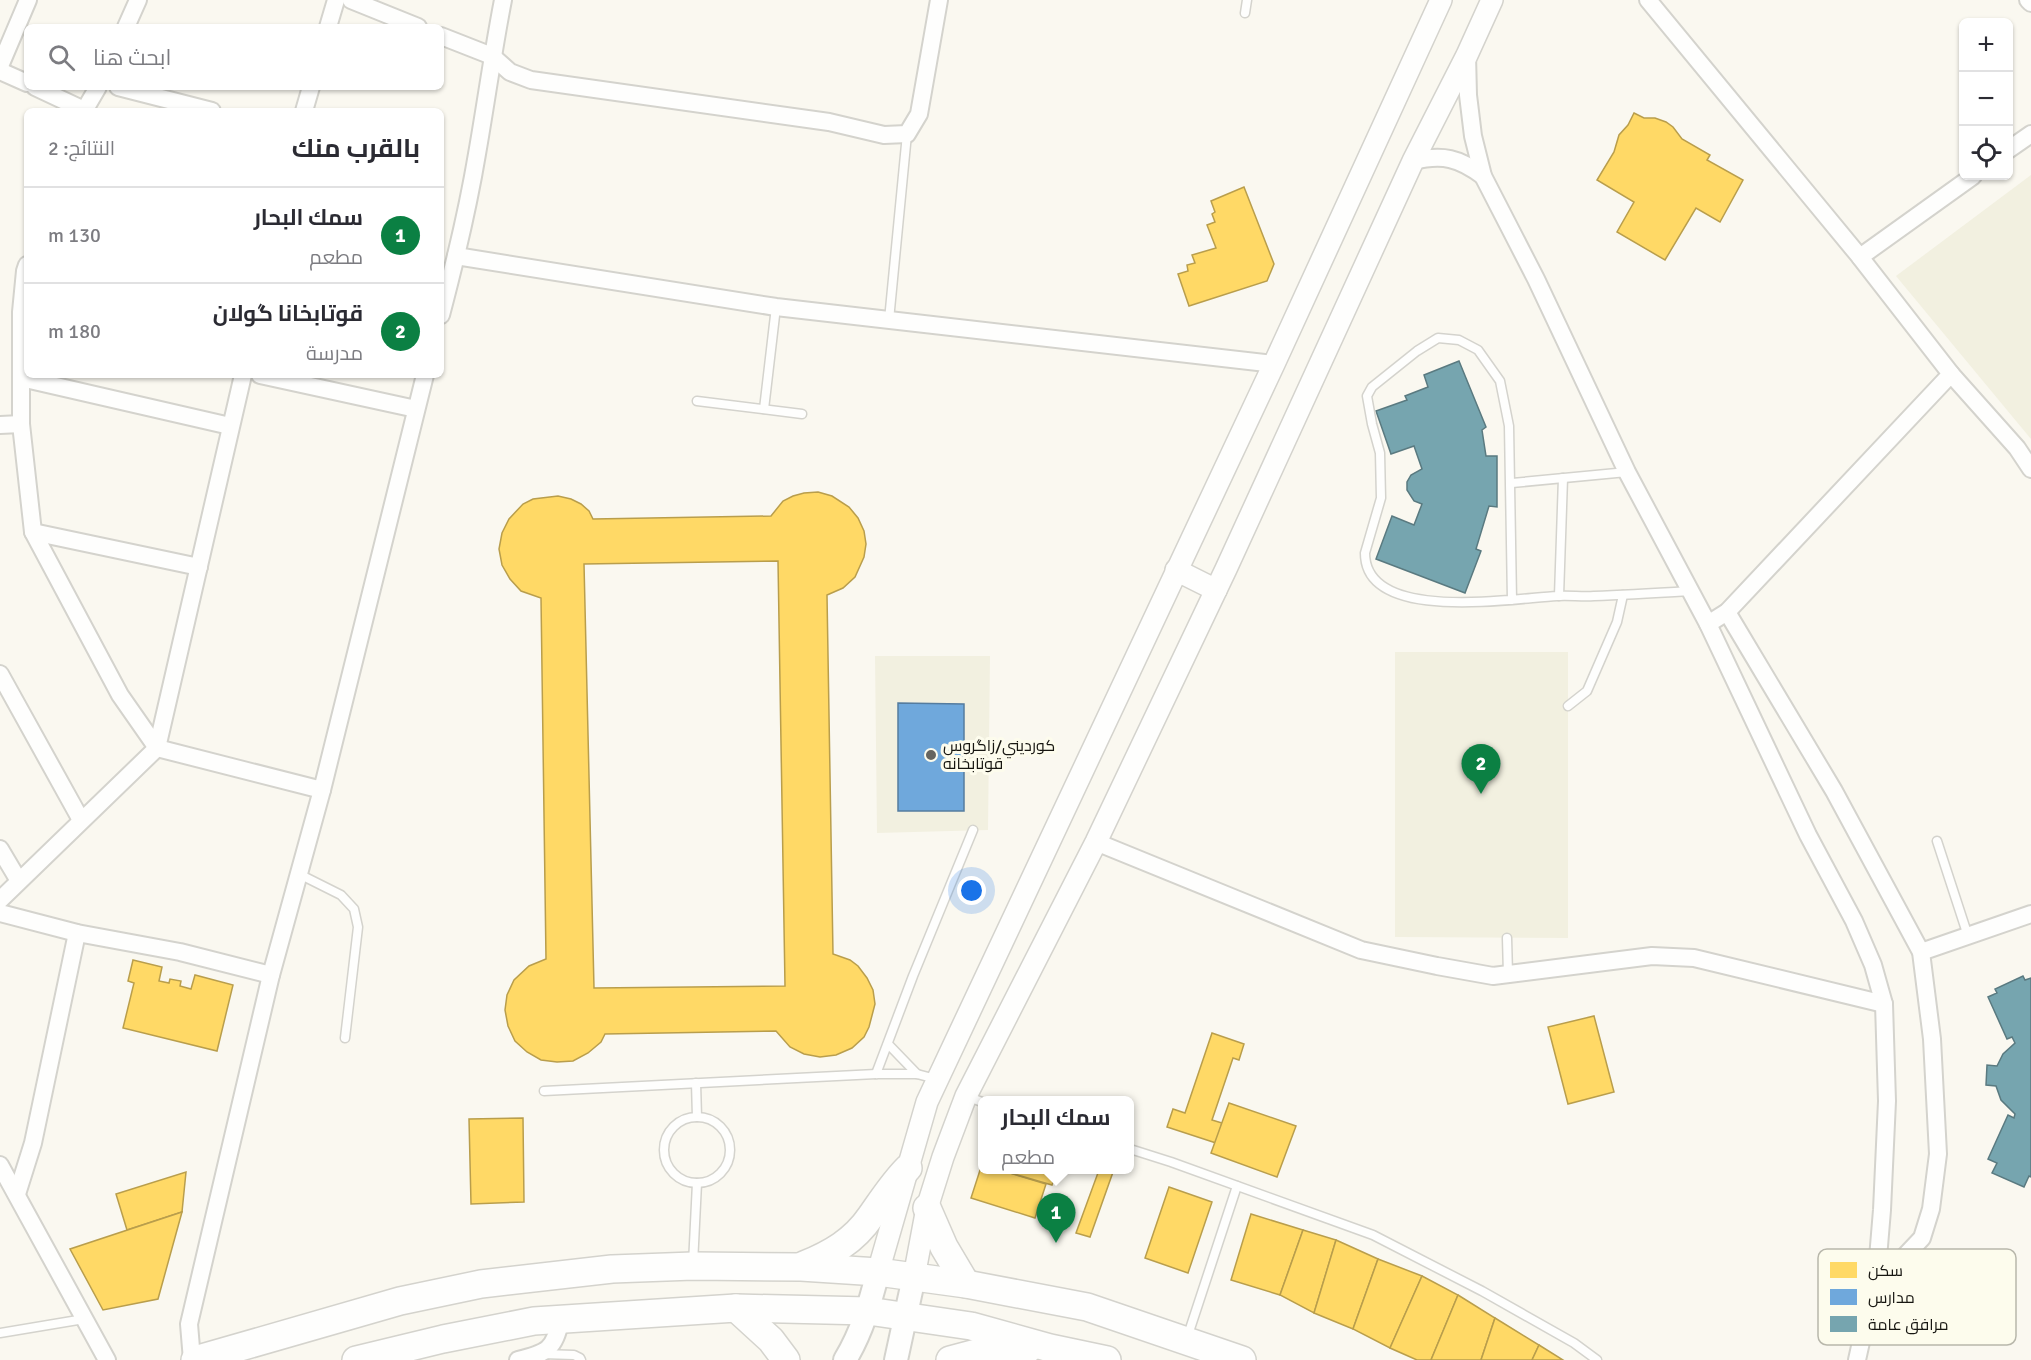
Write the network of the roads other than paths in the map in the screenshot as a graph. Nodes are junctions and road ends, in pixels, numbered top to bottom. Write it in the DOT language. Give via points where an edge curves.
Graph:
graph roads {
  1 [pos="28,0"];
  2 [pos="138,0"];
  3 [pos="336,0"];
  4 [pos="351,0"];
  5 [pos="503,0"];
  6 [pos="939,0"];
  7 [pos="1247,0"];
  8 [pos="1441,0"];
  9 [pos="1491,0"];
  10 [pos="1647,0"];
  11 [pos="1245,14"];
  12 [pos="127,24"];
  13 [pos="329,24"];
  14 [pos="411,24"];
  15 [pos="444,37"];
  16 [pos="1467,55"];
  17 [pos="492,56"];
  18 [pos="0,68"];
  19 [pos="24,81"];
  20 [pos="41,90"];
  21 [pos="96,90"];
  22 [pos="130,90"];
  23 [pos="310,90"];
  24 [pos="78,108"];
  25 [pos="86,108"];
  26 [pos="200,108"];
  27 [pos="305,108"];
  28 [pos="907,134"];
  29 [pos="2031,134"];
  30 [pos="2013,147"];
  31 [pos="1413,161"];
  32 [pos="1483,176"];
  33 [pos="1967,180"];
  34 [pos="456,256"];
  35 [pos="1860,257"];
  36 [pos="24,281"];
  37 [pos="444,303"];
  38 [pos="776,308"];
  39 [pos="889,320"];
  40 [pos="1274,364"];
  41 [pos="1951,374"];
  42 [pos="21,378"];
  43 [pos="242,378"];
  44 [pos="274,378"];
  45 [pos="424,378"];
  46 [pos="697,401"];
  47 [pos="416,409"];
  48 [pos="764,409"];
  49 [pos="802,414"];
  50 [pos="21,424"];
  51 [pos="0,425"];
  52 [pos="230,426"];
  53 [pos="2031,469"];
  54 [pos="1628,472"];
  55 [pos="1563,478"];
  56 [pos="1512,483"];
  57 [pos="33,532"];
  58 [pos="199,567"];
  59 [pos="1176,570"];
  60 [pos="1216,590"];
  61 [pos="1691,591"];
  62 [pos="1623,595"];
  63 [pos="1559,596"];
  64 [pos="1512,600"];
  65 [pos="1727,612"];
  66 [pos="1708,624"];
  67 [pos="0,674"];
  68 [pos="1568,706"];
  69 [pos="157,748"];
  70 [pos="322,790"];
  71 [pos="81,820"];
  72 [pos="973,830"];
  73 [pos="1937,840"];
  74 [pos="1096,842"];
  75 [pos="0,849"];
  76 [pos="299,874"];
  77 [pos="19,881"];
  78 [pos="0,900"];
  79 [pos="0,913"];
  80 [pos="2031,914"];
  81 [pos="77,933"];
  82 [pos="1968,936"];
  83 [pos="1506,938"];
  84 [pos="1921,952"];
  85 [pos="1508,974"];
  86 [pos="271,975"];
  87 [pos="1884,1004"];
  88 [pos="345,1038"];
  89 [pos="888,1044"];
  90 [pos="876,1074"];
  91 [pos="917,1074"];
  92 [pos="938,1079"];
  93 [pos="696,1083"];
  94 [pos="544,1091"];
  95 [pos="974,1099"];
  96 [pos="697,1117"];
  97 [pos="1134,1150"];
  98 [pos="0,1165"];
  99 [pos="908,1168"];
  100 [pos="698,1183"];
  101 [pos="1237,1186"];
  102 [pos="17,1194"];
  103 [pos="927,1208"];
  104 [pos="1879,1249"];
  105 [pos="1912,1249"];
  106 [pos="693,1266"];
  107 [pos="801,1267"];
  108 [pos="878,1272"];
  109 [pos="914,1277"];
  110 [pos="966,1284"];
  111 [pos="736,1308"];
  112 [pos="868,1311"];
  113 [pos="905,1316"];
  114 [pos="85,1319"];
  115 [pos="561,1319"];
  116 [pos="0,1333"];
  117 [pos="1186,1341"];
  118 [pos="1860,1345"];
  119 [pos="542,1354"];
  120 [pos="1048,1354"];
  121 [pos="107,1360"];
  122 [pos="194,1360"];
  123 [pos="356,1360"];
  124 [pos="518,1360"];
  125 [pos="581,1360"];
  126 [pos="786,1360"];
  127 [pos="845,1360"];
  128 [pos="896,1360"];
  129 [pos="950,1360"];
  130 [pos="1107,1360"];
  131 [pos="1242,1360"];
  132 [pos="1596,1360"];
  133 [pos="1857,1360"];
  1 -- 18 [label="street"];
  2 -- 12 [label="street"];
  3 -- 13 [label="street"];
  4 -- 14 [label="street"];
  5 -- 17 [label="street"];
  6 -- 28 [label="street" via="919,114"];
  7 -- 11 [label="lane"];
  8 -- 40 [label="street"];
  9 -- 16 [label="street"];
  10 -- 35 [label="street"];
  15 -- 17 [label="street"];
  16 -- 31 [label="street"];
  16 -- 32 [label="street" via="1472,126"];
  17 -- 28 [label="street" via="510,72 531,80 829,122 884,135"];
  17 -- 34 [label="street"];
  18 -- 19 [label="street"];
  20 -- 24 [label="street"];
  21 -- 25 [label="street"];
  22 -- 26 [label="street"];
  23 -- 27 [label="street"];
  28 -- 39 [label="lane"];
  29 -- 30 [label="street"];
  31 -- 32 [label="street" via="1451,158"];
  31 -- 60 [label="street"];
  32 -- 54 [label="street"];
  33 -- 35 [label="street"];
  34 -- 37 [label="street"];
  34 -- 38 [label="street"];
  35 -- 41 [label="street"];
  36 -- 42 [label="street"];
  38 -- 39 [label="street"];
  38 -- 48 [label="lane"];
  39 -- 40 [label="street"];
  40 -- 59 [label="street"];
  41 -- 53 [label="street"];
  41 -- 65 [label="street"];
  42 -- 50 [label="street"];
  42 -- 52 [label="street"];
  43 -- 52 [label="street"];
  44 -- 47 [label="street"];
  45 -- 47 [label="street"];
  46 -- 48 [label="lane"];
  47 -- 70 [label="street"];
  48 -- 49 [label="lane"];
  50 -- 51 [label="street"];
  50 -- 57 [label="street"];
  52 -- 58 [label="street"];
  54 -- 55 [label="lane"];
  54 -- 61 [label="street"];
  55 -- 56 [label="lane"];
  55 -- 63 [label="lane"];
  56 -- 64 [label="lane"];
  56 -- 64 [label="lane" via="1509,426 1500,381 1478,350 1459,339 1438,338 1372,387 1367,404 1380,453 1381,498 1365,553 1371,574 1382,585 1420,600"];
  57 -- 58 [label="street"];
  57 -- 69 [label="street" via="120,695"];
  58 -- 69 [label="street"];
  59 -- 60 [label="street"];
  59 -- 92 [label="street"];
  60 -- 74 [label="street"];
  61 -- 62 [label="lane"];
  61 -- 66 [label="street"];
  62 -- 63 [label="lane"];
  62 -- 68 [label="lane" via="1617,622 1587,691"];
  63 -- 64 [label="lane"];
  65 -- 66 [label="street"];
  65 -- 84 [label="street" via="1834,791"];
  66 -- 87 [label="street" via="1808,835 1854,921"];
  67 -- 71 [label="street"];
  69 -- 70 [label="street"];
  69 -- 71 [label="street"];
  70 -- 76 [label="street"];
  71 -- 77 [label="street"];
  72 -- 89 [label="lane"];
  73 -- 82 [label="lane"];
  74 -- 85 [label="street" via="1361,950 1493,976"];
  74 -- 95 [label="street"];
  75 -- 77 [label="street"];
  76 -- 86 [label="street"];
  76 -- 88 [label="lane" via="341,895 354,909 358,927"];
  77 -- 78 [label="street"];
  79 -- 81 [label="street"];
  80 -- 82 [label="street"];
  81 -- 86 [label="street" via="180,952"];
  81 -- 102 [label="street" via="33,1143"];
  82 -- 84 [label="street"];
  83 -- 85 [label="lane"];
  84 -- 105 [label="street" via="1932,1039 1938,1154 1931,1209 1922,1238"];
  85 -- 87 [label="street" via="1652,956 1695,958"];
  86 -- 122 [label="street" via="189,1324"];
  87 -- 104 [label="street" via="1887,1101"];
  89 -- 90 [label="lane"];
  89 -- 91 [label="lane"];
  90 -- 91 [label="lane"];
  90 -- 93 [label="lane"];
  91 -- 92 [label="lane"];
  92 -- 99 [label="street" via="927,1102"];
  93 -- 94 [label="lane"];
  93 -- 96 [label="lane"];
  95 -- 103 [label="street" via="943,1157"];
  96 -- 100 [label="lane" via="718,1124 730,1144 726,1167 719,1176"];
  96 -- 100 [label="lane" via="677,1123 665,1140 664,1150 670,1170 687,1182"];
  97 -- 101 [label="lane"];
  98 -- 102 [label="street"];
  99 -- 107 [label="highway" via="851,1239"];
  99 -- 108 [label="street"];
  100 -- 106 [label="lane"];
  101 -- 117 [label="lane"];
  101 -- 132 [label="lane" via="1373,1234 1482,1291 1574,1343"];
  102 -- 114 [label="street"];
  103 -- 109 [label="street"];
  103 -- 110 [label="highway"];
  106 -- 107 [label="highway"];
  106 -- 122 [label="highway" via="612,1269 482,1284 400,1301"];
  107 -- 108 [label="highway"];
  108 -- 109 [label="highway"];
  108 -- 112 [label="main road"];
  109 -- 110 [label="highway"];
  109 -- 113 [label="main road"];
  110 -- 117 [label="highway" via="1087,1307"];
  111 -- 112 [label="highway"];
  111 -- 115 [label="highway"];
  111 -- 126 [label="highway" via="771,1340"];
  112 -- 113 [label="highway"];
  112 -- 127 [label="main road"];
  113 -- 120 [label="highway" via="971,1326"];
  113 -- 128 [label="main road"];
  114 -- 116 [label="lane"];
  114 -- 121 [label="street"];
  115 -- 119 [label="street" via="553,1345"];
  115 -- 123 [label="highway" via="443,1339"];
  117 -- 131 [label="highway"];
  118 -- 133 [label="street"];
  119 -- 124 [label="street"];
  119 -- 125 [label="lane" via="574,1355"];
  120 -- 129 [label="highway" via="980,1352"];
  120 -- 130 [label="highway"];
}
